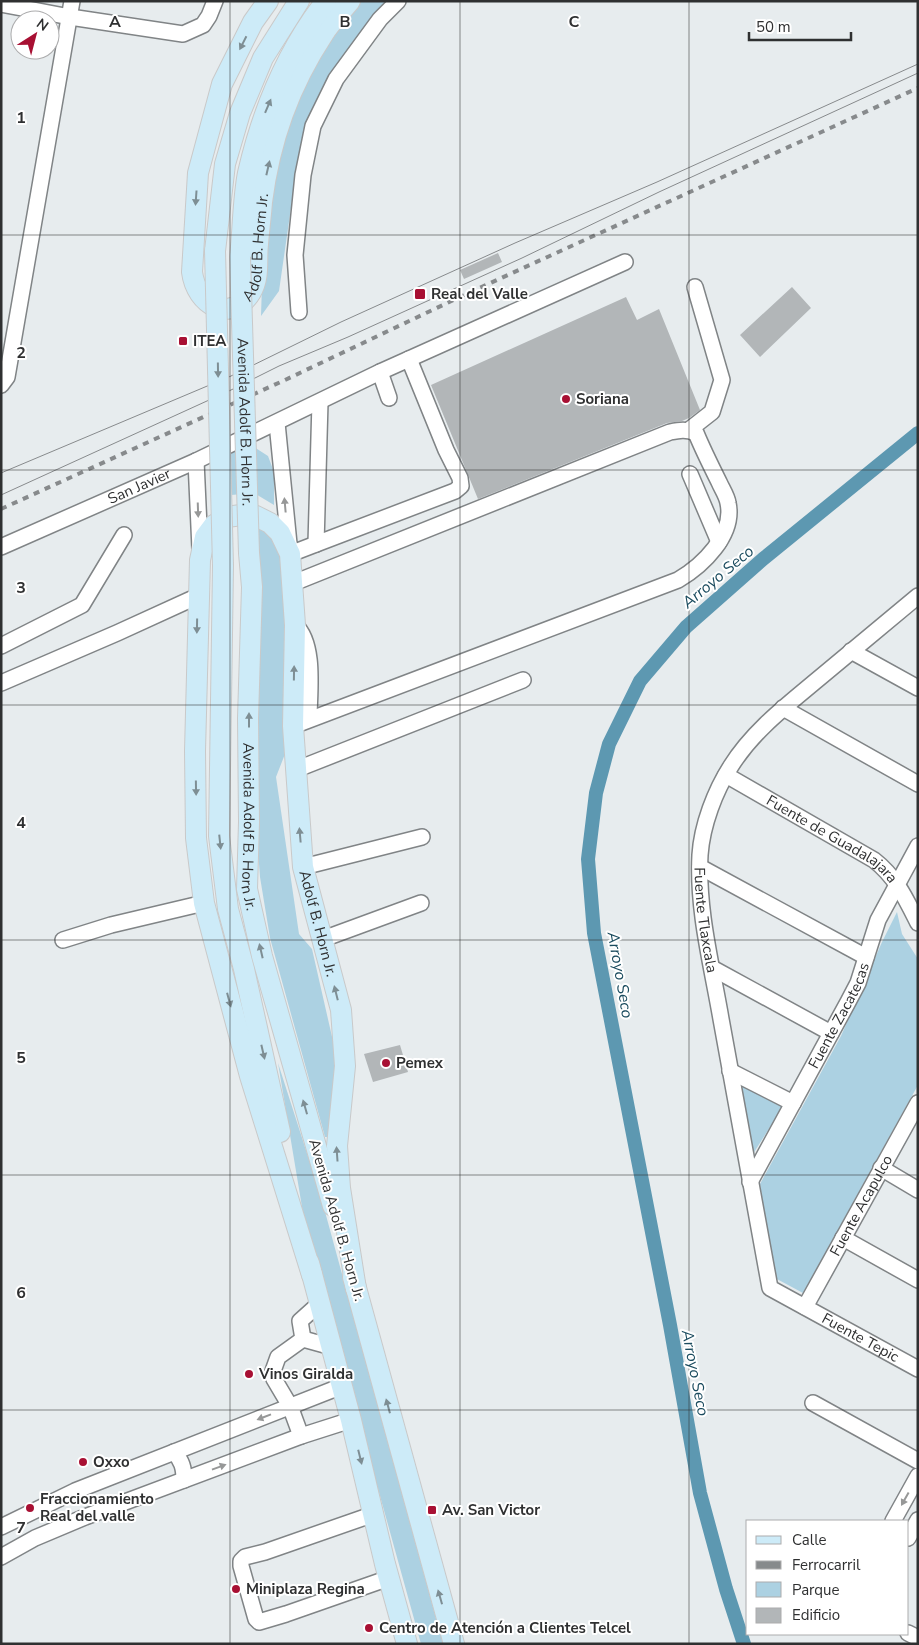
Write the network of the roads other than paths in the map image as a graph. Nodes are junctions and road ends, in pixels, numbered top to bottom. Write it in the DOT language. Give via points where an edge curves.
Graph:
graph roads {
  1 [pos="72,1"];
  2 [pos="215,1"];
  3 [pos="268,1"];
  4 [pos="299,1"];
  5 [pos="326,1"];
  6 [pos="350,1"];
  7 [pos="398,1"];
  8 [pos="1,4"];
  9 [pos="70,17"];
  10 [pos="625,262"];
  11 [pos="695,287"];
  12 [pos="299,312"];
  13 [pos="409,359"];
  14 [pos="380,372"];
  15 [pos="1,386"];
  16 [pos="390,398"];
  17 [pos="320,402"];
  18 [pos="277,423"];
  19 [pos="689,430"];
  20 [pos="196,461"];
  21 [pos="690,474"];
  22 [pos="124,535"];
  23 [pos="719,542"];
  24 [pos="316,544"];
  25 [pos="1,547"];
  26 [pos="290,554"];
  27 [pos="200,560"];
  28 [pos="291,584"];
  29 [pos="198,596"];
  30 [pos="918,596"];
  31 [pos="1,646"];
  32 [pos="851,651"];
  33 [pos="523,680"];
  34 [pos="1,683"];
  35 [pos="918,688"];
  36 [pos="784,708"];
  37 [pos="301,722"];
  38 [pos="295,770"];
  39 [pos="726,775"];
  40 [pos="918,784"];
  41 [pos="422,837"];
  42 [pos="918,846"];
  43 [pos="303,866"];
  44 [pos="700,867"];
  45 [pos="897,883"];
  46 [pos="204,903"];
  47 [pos="421,903"];
  48 [pos="918,923"];
  49 [pos="323,939"];
  50 [pos="63,940"];
  51 [pos="866,957"];
  52 [pos="712,968"];
  53 [pos="831,1033"];
  54 [pos="730,1071"];
  55 [pos="793,1103"];
  56 [pos="918,1103"];
  57 [pos="882,1168"];
  58 [pos="750,1182"];
  59 [pos="918,1190"];
  60 [pos="843,1238"];
  61 [pos="312,1275"];
  62 [pos="918,1280"];
  63 [pos="356,1289"];
  64 [pos="320,1303"];
  65 [pos="805,1307"];
  66 [pos="303,1339"];
  67 [pos="332,1347"];
  68 [pos="918,1369"];
  69 [pos="342,1386"];
  70 [pos="813,1403"];
  71 [pos="290,1406"];
  72 [pos="350,1420"];
  73 [pos="301,1436"];
  74 [pos="174,1452"];
  75 [pos="918,1461"];
  76 [pos="918,1476"];
  77 [pos="104,1480"];
  78 [pos="184,1480"];
  79 [pos="112,1506"];
  80 [pos="374,1514"];
  81 [pos="24,1515"];
  82 [pos="894,1520"];
  83 [pos="918,1520"];
  84 [pos="1,1527"];
  85 [pos="35,1538"];
  86 [pos="909,1538"];
  87 [pos="1,1557"];
  88 [pos="389,1578"];
  89 [pos="407,1644"];
  90 [pos="454,1644"];
  1 -- 9 [label="street"];
  2 -- 9 [label="street" via="203,25 183,34"];
  3 -- 6 [label="main road, Adolf B. Horn Jr., one-way" via="253,22 222,84 198,173 193,282 206,302 215,307 236,306 244,301 256,282 265,180 279,120 324,32"];
  4 -- 61 [label="main road, Avenida Adolf B. Horn Jr., one-way, bridge" via="263,58 240,113 225,164 216,251 223,566 219,836 228,909"];
  63 -- 5 [label="main road, Avenida Adolf B. Horn Jr., one-way, bridge" via="262,956 247,889 252,586 240,257 248,175 263,119 285,67"];
  7 -- 12 [label="street" via="380,19 336,79 313,126 302,175 295,255"];
  8 -- 9 [label="street"];
  9 -- 15 [label="street" via="7,377"];
  10 -- 13 [label="street, San Javier"];
  11 -- 19 [label="street" via="722,380 712,412"];
  13 -- 14 [label="street, San Javier"];
  13 -- 24 [label="street" via="461,486"];
  14 -- 16 [label="street"];
  14 -- 17 [label="street, San Javier"];
  17 -- 18 [label="street, San Javier"];
  17 -- 24 [label="street"];
  18 -- 20 [label="street, San Javier"];
  26 -- 18 [label="street, Adolf B. Horn Jr., one-way"];
  19 -- 23 [label="street" via="696,433 728,503 726,524"];
  19 -- 28 [label="street" via="670,432"];
  20 -- 25 [label="street, San Javier"];
  20 -- 27 [label="street, Adolf B. Horn Jr., one-way"];
  21 -- 23 [label="street"];
  22 -- 31 [label="street" via="82,605"];
  23 -- 37 [label="street" via="698,566 678,580"];
  24 -- 26 [label="street"];
  26 -- 27 [label="main road, Adolf B. Horn Jr." via="280,533 270,523 256,516 241,515 227,517 214,525 205,537"];
  26 -- 28 [label="main road, Adolf B. Horn Jr."];
  27 -- 29 [label="main road, Adolf B. Horn Jr."];
  28 -- 37 [label="main road, Adolf B. Horn Jr."];
  29 -- 34 [label="street"];
  29 -- 46 [label="main road, Adolf B. Horn Jr., one-way" via="196,838"];
  30 -- 32 [label="street, Fuente Tlaxcala"];
  32 -- 35 [label="street"];
  32 -- 36 [label="street, Fuente Tlaxcala"];
  33 -- 38 [label="street"];
  36 -- 39 [label="street, Fuente Tlaxcala" via="753,737"];
  36 -- 40 [label="street"];
  37 -- 38 [label="main road, Adolf B. Horn Jr."];
  43 -- 38 [label="main road, Adolf B. Horn Jr., one-way"];
  39 -- 44 [label="street, Fuente Tlaxcala" via="704,830"];
  39 -- 45 [label="street, Fuente de Guadalajara" via="874,860"];
  41 -- 43 [label="street"];
  42 -- 45 [label="street, Fuente Zacatecas"];
  43 -- 49 [label="main road, Adolf B. Horn Jr."];
  44 -- 51 [label="street"];
  44 -- 52 [label="street, Fuente Tlaxcala" via="702,909"];
  45 -- 48 [label="street, Fuente de Guadalajara"];
  45 -- 51 [label="street, Fuente Zacatecas" via="878,920"];
  46 -- 50 [label="street"];
  46 -- 61 [label="main road, Adolf B. Horn Jr., one-way" via="250,1076"];
  47 -- 49 [label="street"];
  63 -- 49 [label="main road, Adolf B. Horn Jr., one-way" via="336,1146 345,1066 341,1010"];
  51 -- 53 [label="street, Fuente Zacatecas" via="858,983"];
  52 -- 53 [label="street"];
  52 -- 54 [label="street, Fuente Tlaxcala"];
  53 -- 55 [label="street, Fuente Zacatecas"];
  54 -- 55 [label="street"];
  54 -- 58 [label="street, Fuente Tlaxcala"];
  55 -- 58 [label="street, Fuente Zacatecas"];
  56 -- 57 [label="street, Fuente Acapulco"];
  57 -- 59 [label="street"];
  57 -- 60 [label="street, Fuente Acapulco"];
  58 -- 65 [label="street, Fuente Tlaxcala" via="770,1288"];
  60 -- 62 [label="street"];
  60 -- 65 [label="street, Fuente Acapulco"];
  61 -- 64 [label="main road, Avenida Adolf B. Horn Jr."];
  90 -- 63 [label="main road, Avenida Adolf B. Horn Jr., one-way"];
  64 -- 66 [label="street" via="300,1321"];
  64 -- 67 [label="main road, Avenida Adolf B. Horn Jr."];
  65 -- 68 [label="street, Fuente Tepic"];
  66 -- 67 [label="street"];
  66 -- 71 [label="street" via="278,1357 273,1370 274,1379"];
  67 -- 69 [label="main road, Avenida Adolf B. Horn Jr."];
  69 -- 71 [label="street"];
  69 -- 72 [label="main road, Avenida Adolf B. Horn Jr."];
  70 -- 75 [label="street"];
  71 -- 73 [label="street"];
  71 -- 74 [label="street, one-way"];
  72 -- 73 [label="street"];
  72 -- 80 [label="main road, Avenida Adolf B. Horn Jr., one-way"];
  78 -- 73 [label="street, one-way"];
  74 -- 77 [label="street"];
  74 -- 78 [label="street" via="181,1460"];
  76 -- 82 [label="street, one-way"];
  77 -- 79 [label="street" via="102,1496"];
  77 -- 81 [label="street"];
  78 -- 79 [label="street"];
  79 -- 85 [label="street"];
  80 -- 88 [label="main road, Avenida Adolf B. Horn Jr."];
  80 -- 88 [label="street" via="244,1557 241,1566 259,1622"];
  81 -- 84 [label="street"];
  81 -- 85 [label="street" via="29,1518"];
  83 -- 86 [label="street"];
  85 -- 87 [label="street"];
  88 -- 89 [label="main road, Avenida Adolf B. Horn Jr."];
}
